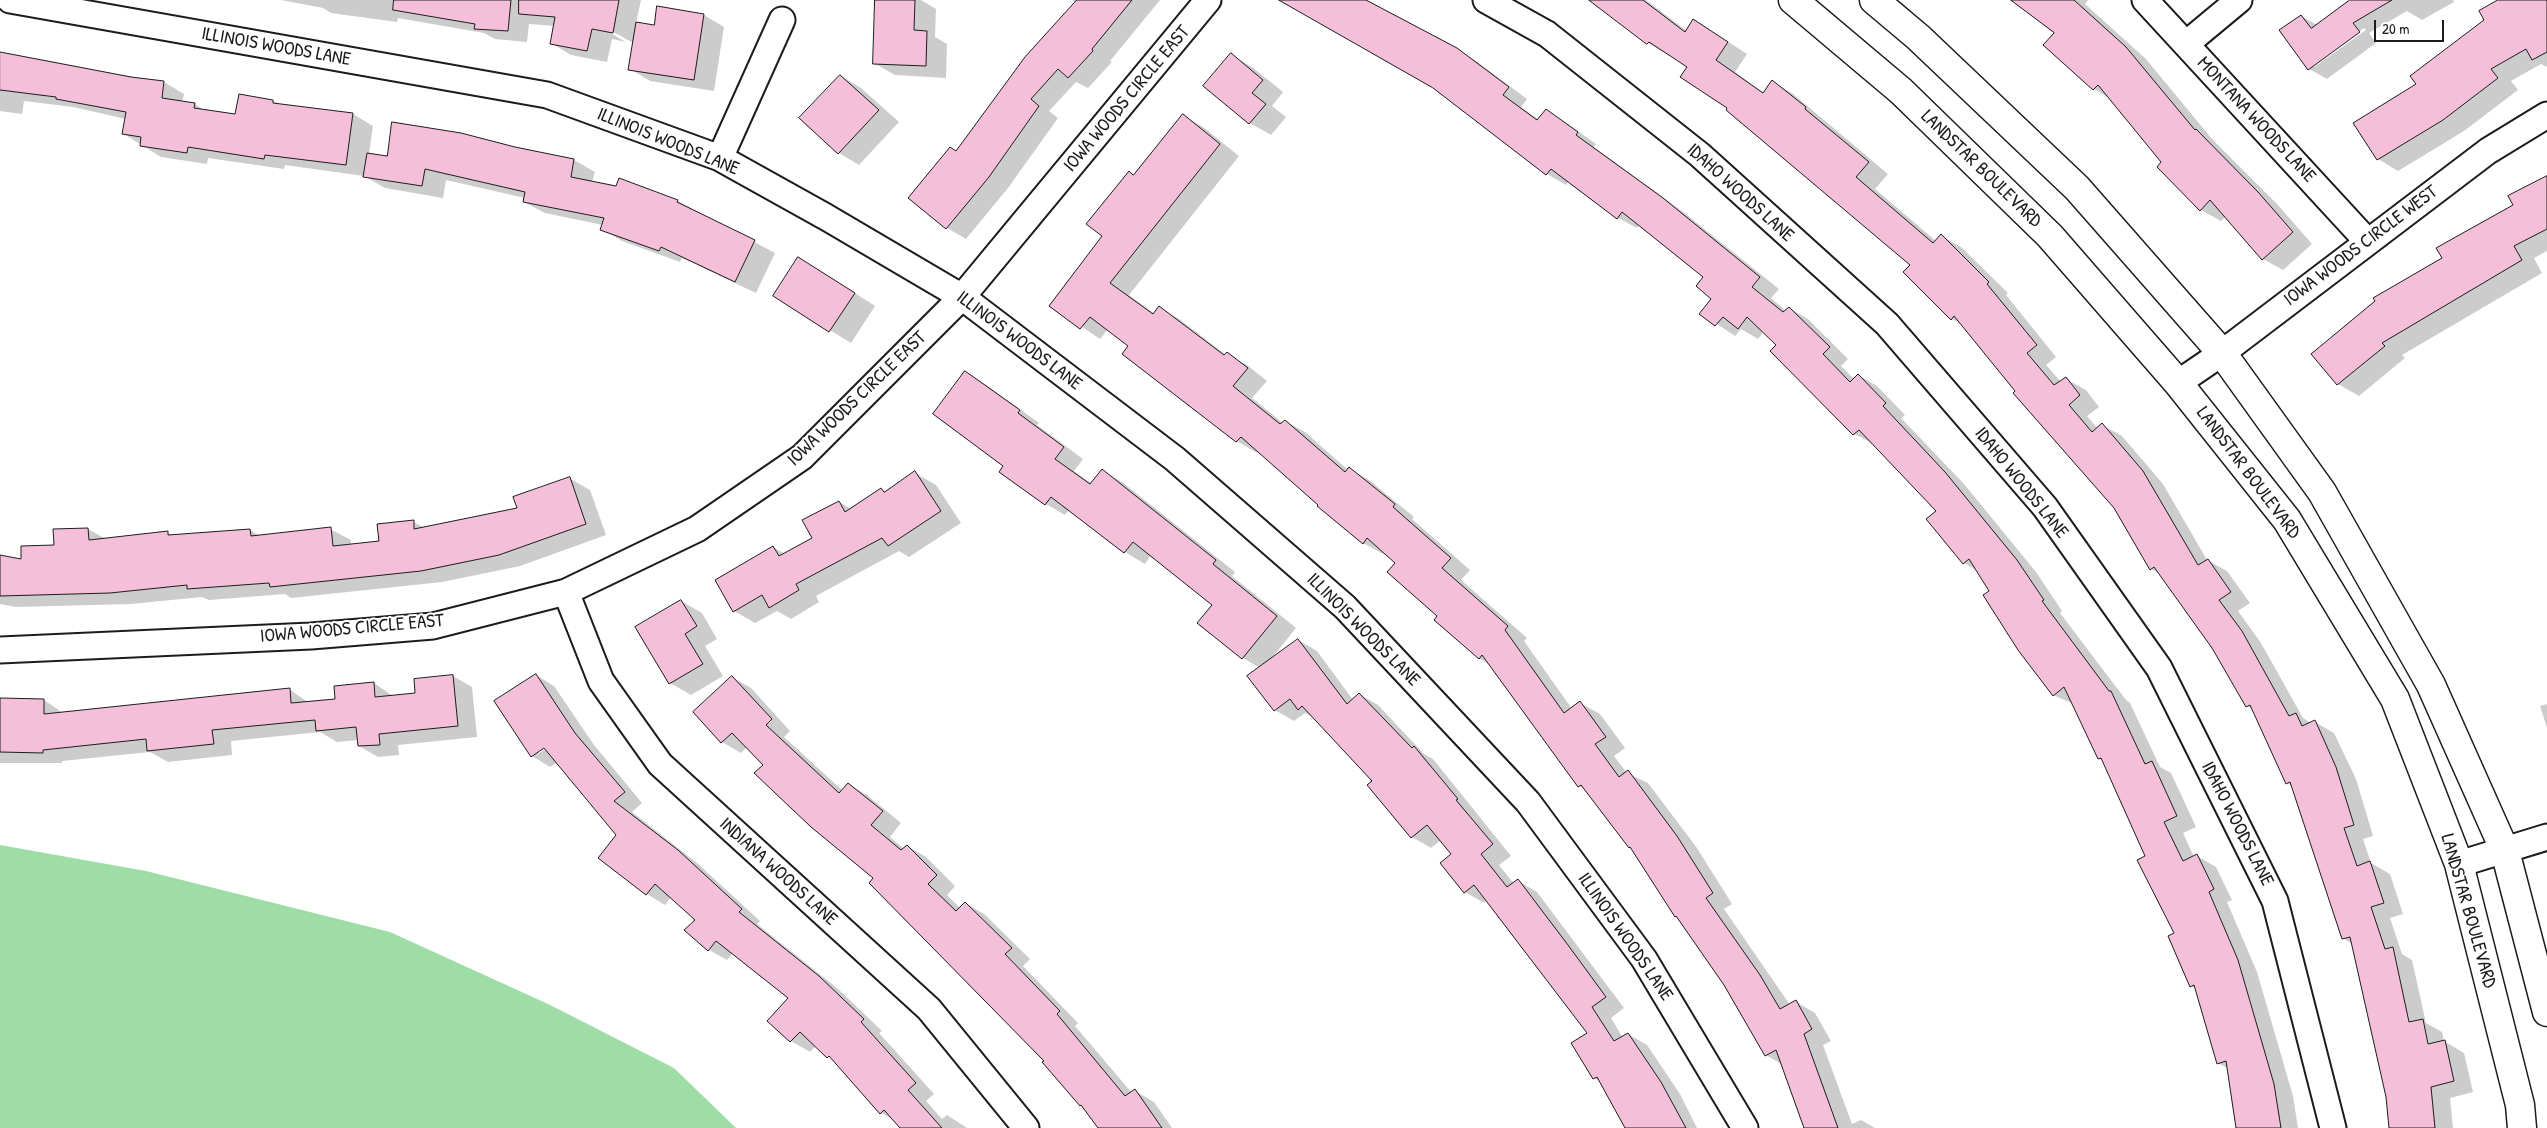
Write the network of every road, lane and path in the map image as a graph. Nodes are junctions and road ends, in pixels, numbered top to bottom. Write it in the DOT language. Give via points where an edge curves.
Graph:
graph roads {
  1 [pos="10,0"];
  2 [pos="1208,0"];
  3 [pos="1486,0"];
  4 [pos="1793,0"];
  5 [pos="1874,0"];
  6 [pos="2144,0"];
  7 [pos="2239,0"];
  8 [pos="782,20"];
  9 [pos="2186,44"];
  10 [pos="2547,115"];
  11 [pos="720,158"];
  12 [pos="2367,241"];
  13 [pos="962,297"];
  14 [pos="2222,353"];
  15 [pos="2178,382"];
  16 [pos="566,592"];
  17 [pos="0,650"];
  18 [pos="2547,837"];
  19 [pos="2505,851"];
  20 [pos="2459,864"];
  21 [pos="2547,1012"];
  22 [pos="1026,1128"];
  23 [pos="1745,1128"];
  24 [pos="2333,1128"];
  25 [pos="2522,1128"];
  1 -- 11 [label="street, ILLINOIS WOODS LANE" via="547,95"];
  2 -- 13 [label="street, IOWA WOODS CIRCLE EAST"];
  3 -- 24 [label="street, IDAHO WOODS LANE" via="1547,34 1700,155 1887,324 2045,507 2159,668 2275,901"];
  4 -- 15 [label="street, LANDSTAR BOULEVARD" via="1901,91 2050,236"];
  5 -- 14 [label="street" via="1918,37 2077,188"];
  6 -- 9 [label="street, MONTANA WOODS LANE"];
  7 -- 9 [label="street"];
  8 -- 11 [label="street"];
  9 -- 12 [label="street, MONTANA WOODS LANE"];
  10 -- 12 [label="street, IOWA WOODS CIRCLE WEST" via="2488,151"];
  11 -- 13 [label="street, ILLINOIS WOODS LANE"];
  12 -- 14 [label="street, IOWA WOODS CIRCLE WEST"];
  13 -- 16 [label="street, IOWA WOODS CIRCLE EAST" via="802,457 696,529"];
  13 -- 23 [label="street, ILLINOIS WOODS LANE" via="1175,458 1345,607 1528,802 1644,959"];
  14 -- 15 [label="street, IOWA WOODS CIRCLE WEST"];
  14 -- 19 [label="street" via="2322,492 2431,685"];
  15 -- 20 [label="street, LANDSTAR BOULEVARD" via="2287,520 2395,699"];
  16 -- 17 [label="street, IOWA WOODS CIRCLE EAST" via="432,626 311,636"];
  16 -- 22 [label="street, INDIANA WOODS LANE" via="602,681 660,764 929,1009"];
  18 -- 19 [label="street"];
  19 -- 20 [label="street"];
  19 -- 21 [label="street"];
  20 -- 25 [label="street, LANDSTAR BOULEVARD" via="2520,1105"];
}
